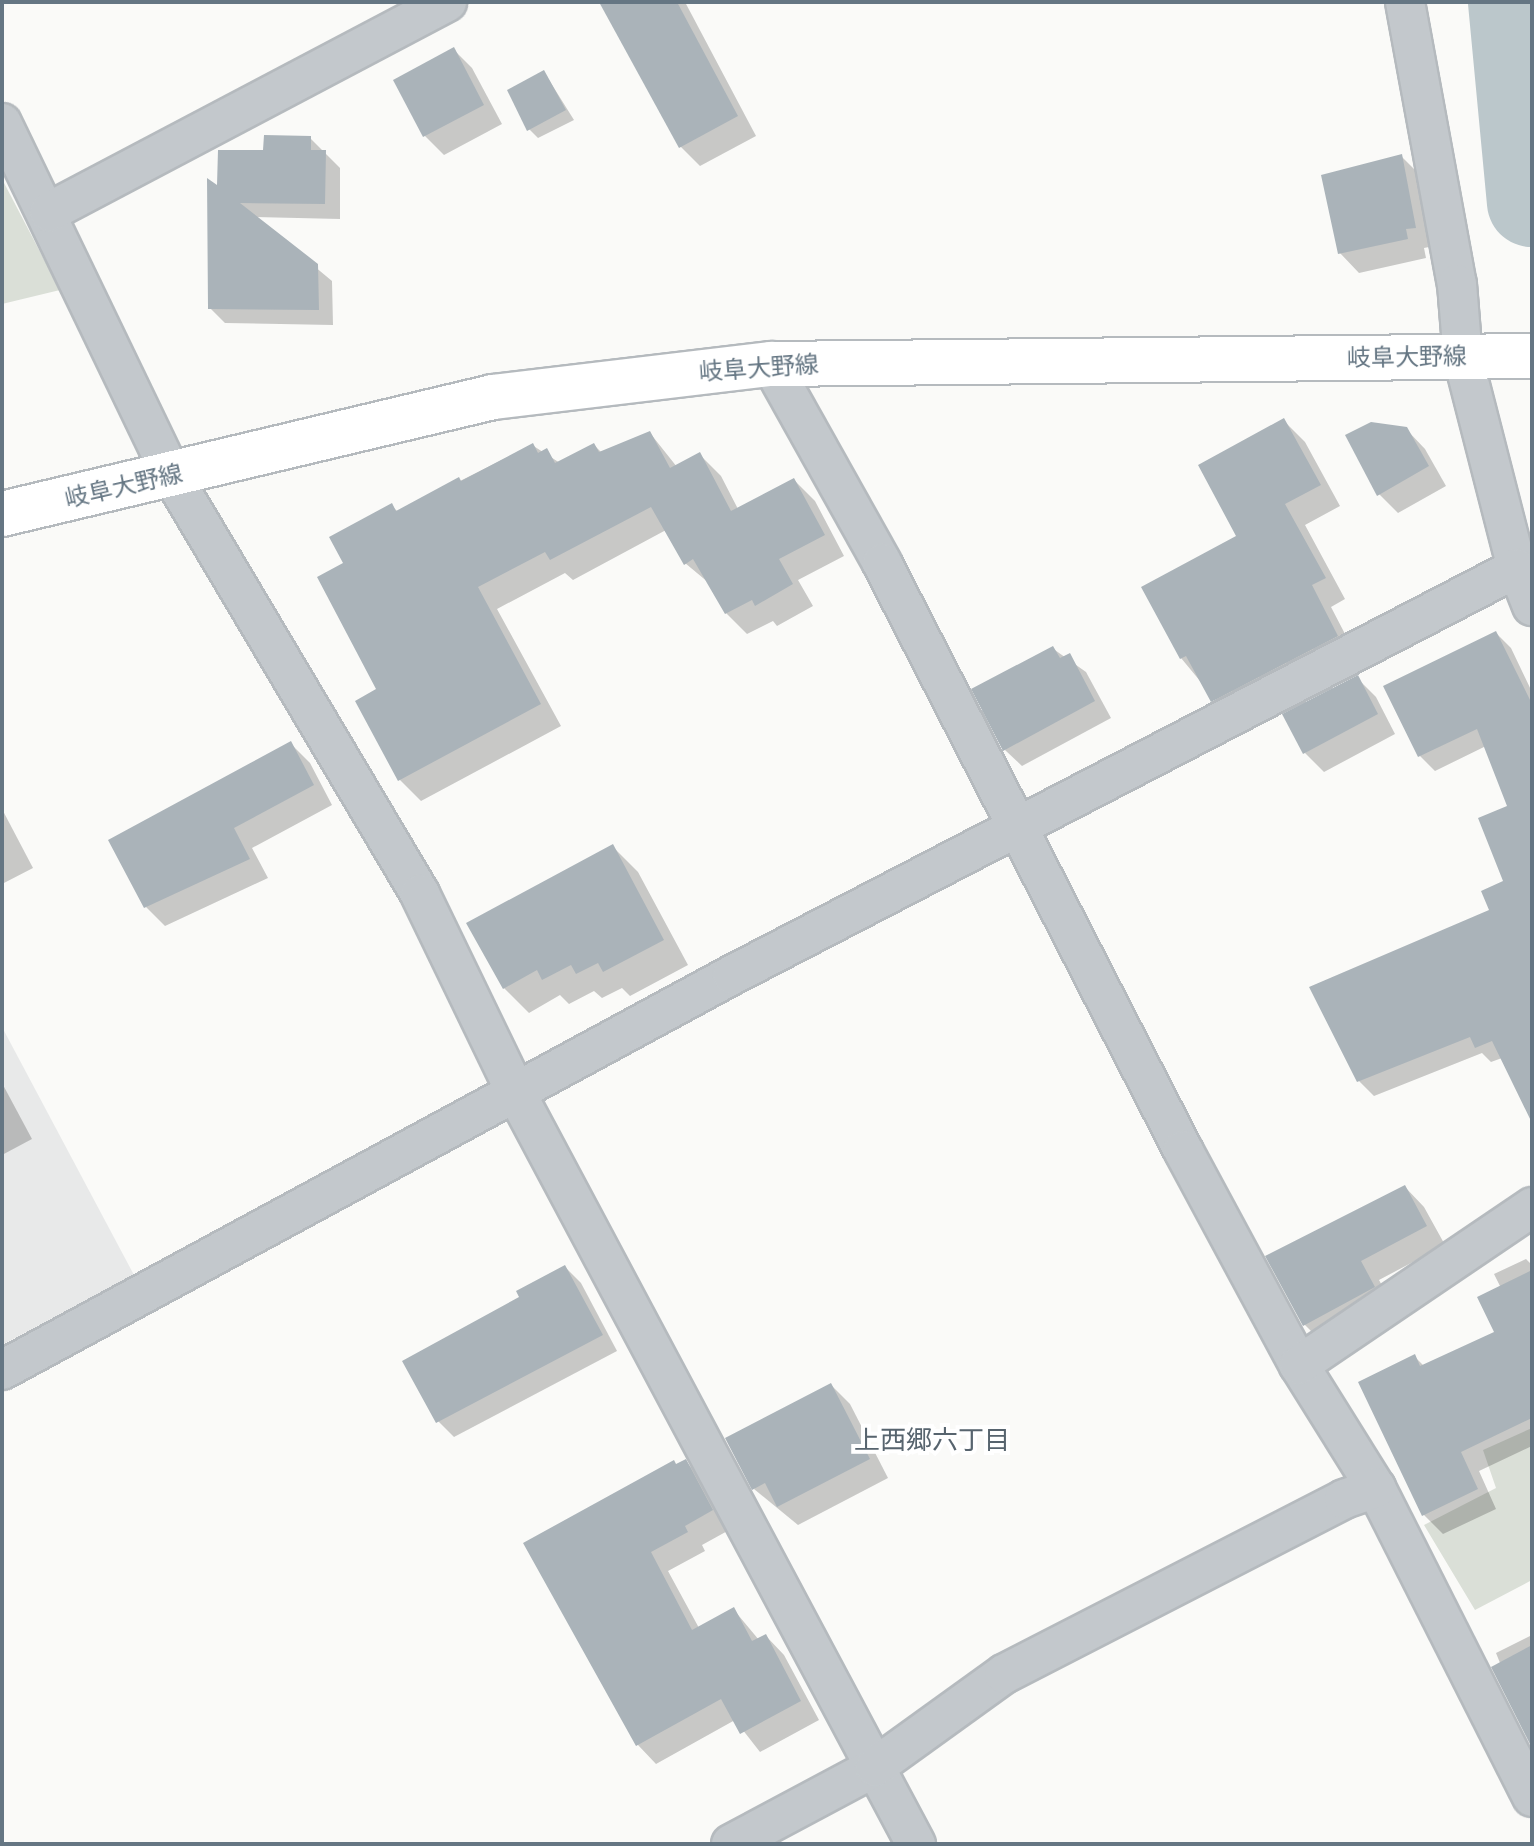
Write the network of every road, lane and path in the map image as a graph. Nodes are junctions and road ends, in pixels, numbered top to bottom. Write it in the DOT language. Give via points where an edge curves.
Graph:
graph roads {
  1 [pos="447,2"];
  2 [pos="1405,2"];
  3 [pos="2,123"];
  4 [pos="49,212"];
  5 [pos="1497,357"];
  6 [pos="771,364"];
  7 [pos="172,476"];
  8 [pos="2,514"];
  9 [pos="1517,568"];
  10 [pos="1532,606"];
  11 [pos="1015,830"];
  12 [pos="517,1095"];
  13 [pos="1532,1207"];
  14 [pos="1299,1365"];
  15 [pos="2,1370"];
  16 [pos="1376,1488"];
  17 [pos="875,1767"];
  18 [pos="1532,1797"];
  19 [pos="731,1844"];
  20 [pos="916,1844"];
  1 -- 4 [label="street"];
  2 -- 5 [label="street" via="1457,284"];
  3 -- 4 [label="street"];
  4 -- 7 [label="street"];
  5 -- 6 [label="main road, 岐阜大野線"];
  5 -- 9 [label="street"];
  6 -- 7 [label="main road, 岐阜大野線" via="493,397"];
  6 -- 11 [label="street" via="882,563"];
  7 -- 8 [label="main road, 岐阜大野線"];
  7 -- 12 [label="street" via="420,894"];
  9 -- 10 [label="street"];
  9 -- 11 [label="street"];
  11 -- 12 [label="street" via="732,975"];
  11 -- 14 [label="street"];
  12 -- 15 [label="street"];
  12 -- 17 [label="street"];
  13 -- 14 [label="street"];
  14 -- 16 [label="street"];
  16 -- 17 [label="street" via="1344,1499 1004,1674"];
  16 -- 18 [label="street"];
  17 -- 19 [label="street"];
  17 -- 20 [label="street"];
}
